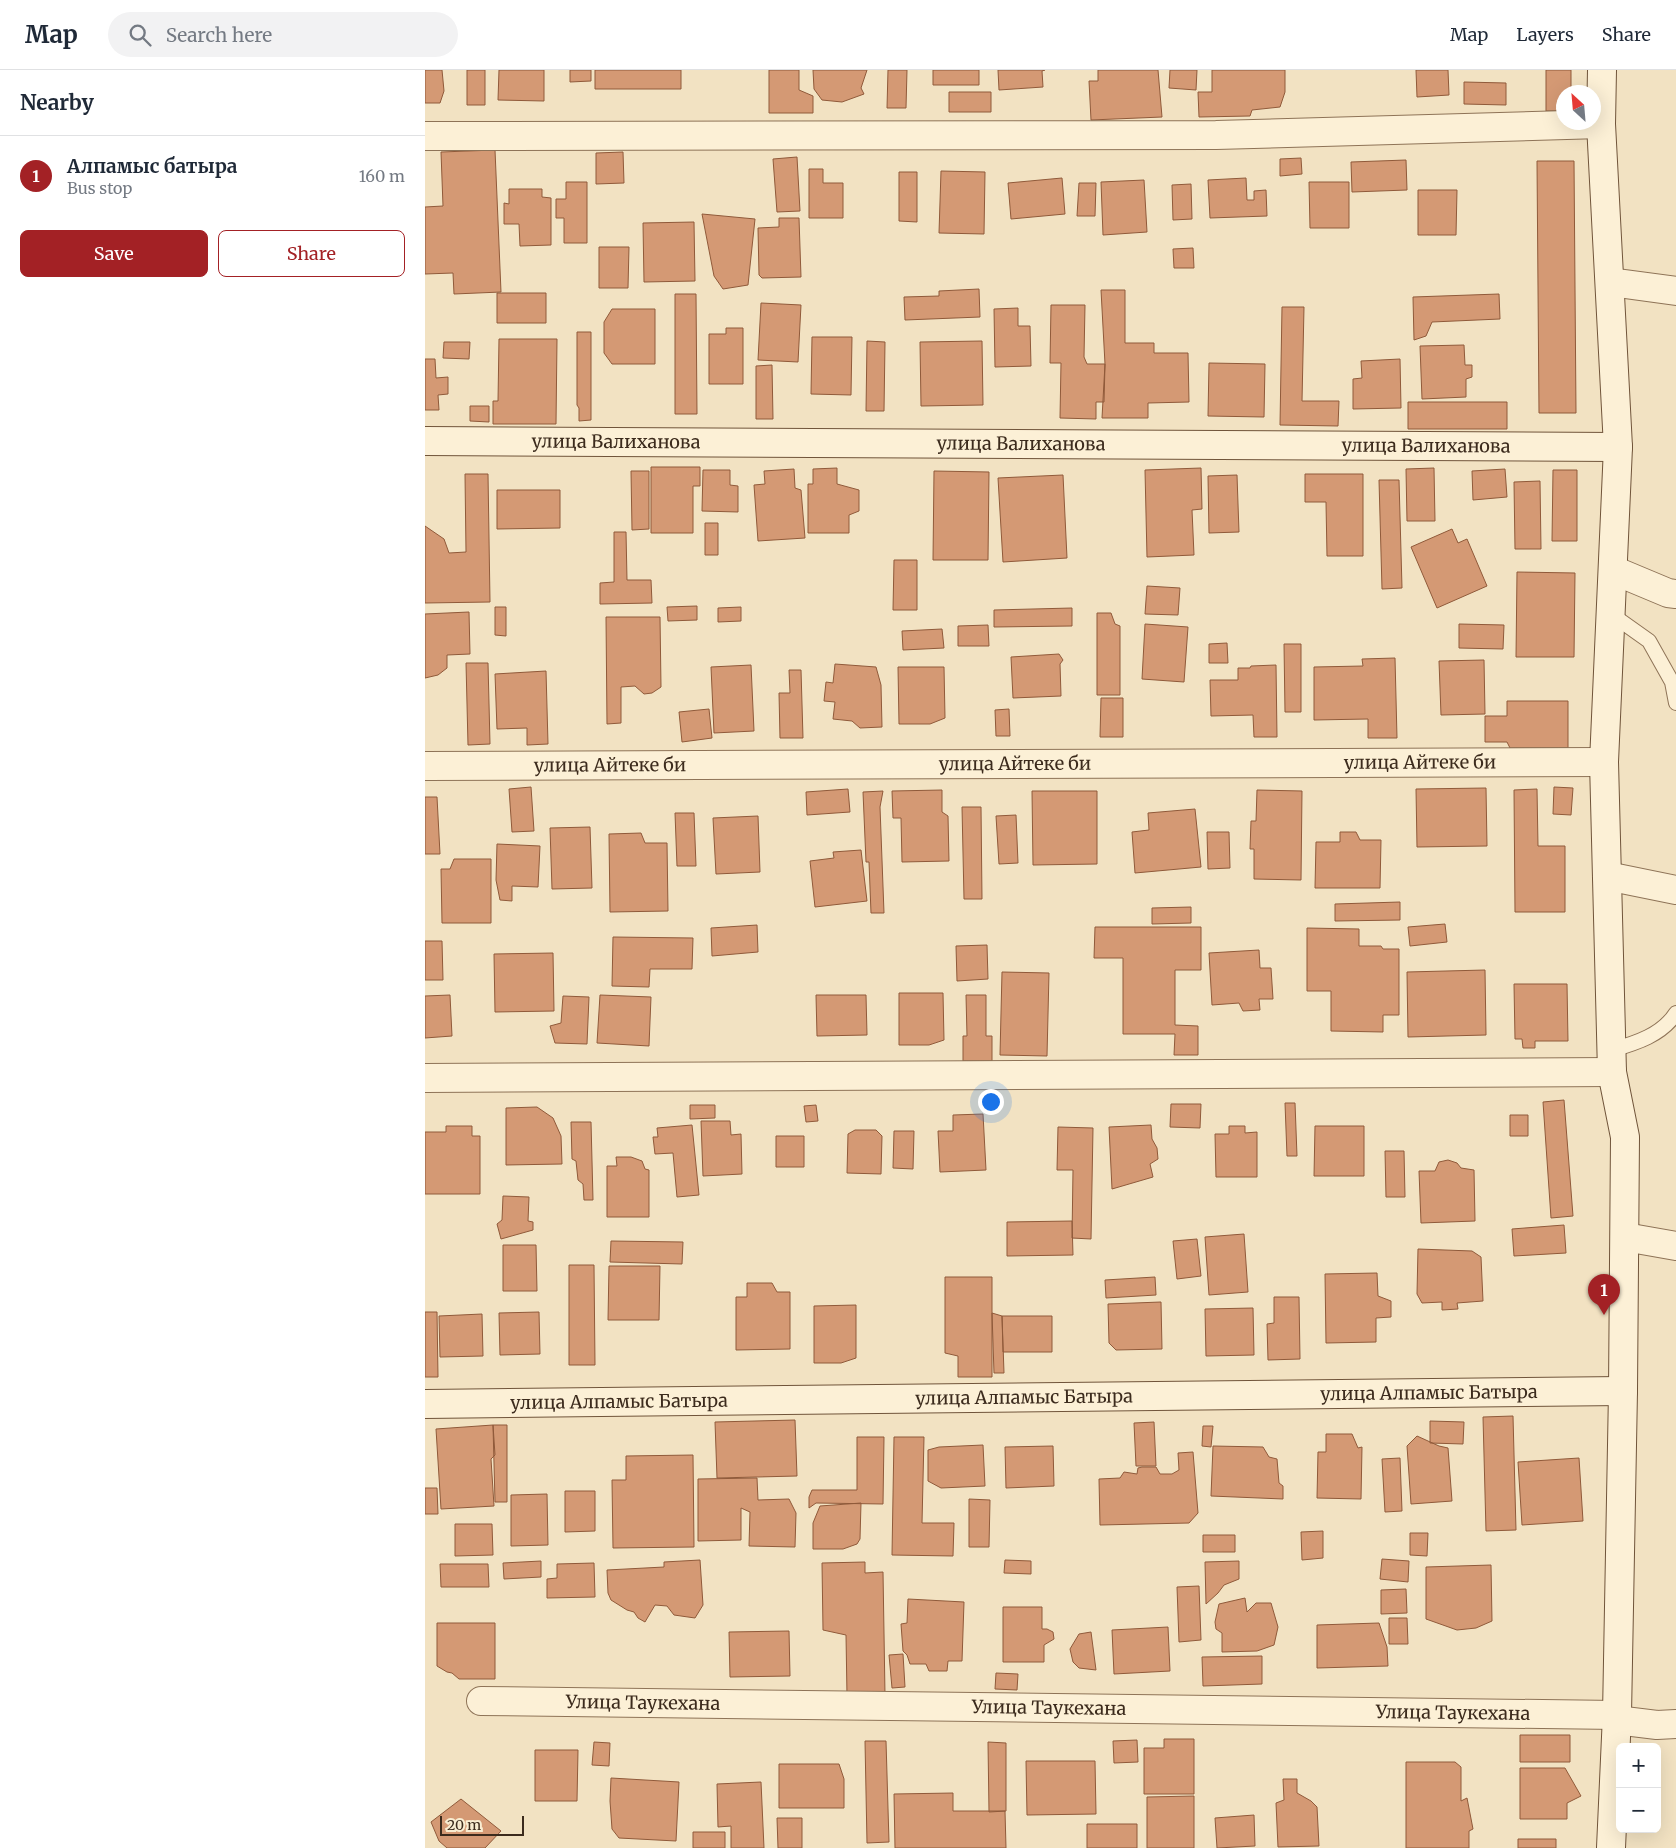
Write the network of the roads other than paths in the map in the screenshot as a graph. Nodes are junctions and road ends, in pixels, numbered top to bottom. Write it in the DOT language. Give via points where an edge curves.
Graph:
graph roads {
  1 [pos="1602,70"];
  2 [pos="1601,124"];
  3 [pos="1556,125"];
  4 [pos="425,136"];
  5 [pos="1610,282"];
  6 [pos="1676,291"];
  7 [pos="425,441"];
  8 [pos="1618,448"];
  9 [pos="1613,570"];
  10 [pos="1676,594"];
  11 [pos="1611,614"];
  12 [pos="1676,703"];
  13 [pos="1604,762"];
  14 [pos="425,766"];
  15 [pos="1607,876"];
  16 [pos="1676,890"];
  17 [pos="1676,1013"];
  18 [pos="1612,1061"];
  19 [pos="425,1078"];
  20 [pos="1625,1237"];
  21 [pos="1676,1246"];
  22 [pos="1623,1391"];
  23 [pos="425,1404"];
  24 [pos="481,1701"];
  25 [pos="1616,1717"];
  26 [pos="1676,1724"];
  27 [pos="1611,1848"];
  1 -- 2 [label="street"];
  2 -- 5 [label="street"];
  3 -- 4 [label="street" via="1216,135"];
  5 -- 6 [label="street"];
  5 -- 8 [label="street"];
  7 -- 8 [label="street, улица Валиханова"];
  8 -- 9 [label="street"];
  9 -- 10 [label="street"];
  9 -- 11 [label="street"];
  11 -- 12 [label="lane" via="1649,641 1673,682"];
  11 -- 13 [label="street"];
  13 -- 14 [label="street, улица Айтеке би"];
  13 -- 15 [label="street"];
  15 -- 16 [label="street"];
  15 -- 18 [label="street"];
  17 -- 18 [label="lane" via="1670,1023"];
  18 -- 19 [label="street"];
  18 -- 20 [label="street" via="1625,1137"];
  20 -- 21 [label="street"];
  20 -- 22 [label="street"];
  22 -- 23 [label="street, улица Алпамыс Батыра"];
  22 -- 25 [label="street"];
  24 -- 25 [label="street, Улица Таукехана"];
  25 -- 26 [label="street, Улица Таукехана" via="1657,1725"];
  25 -- 27 [label="street"];
}
